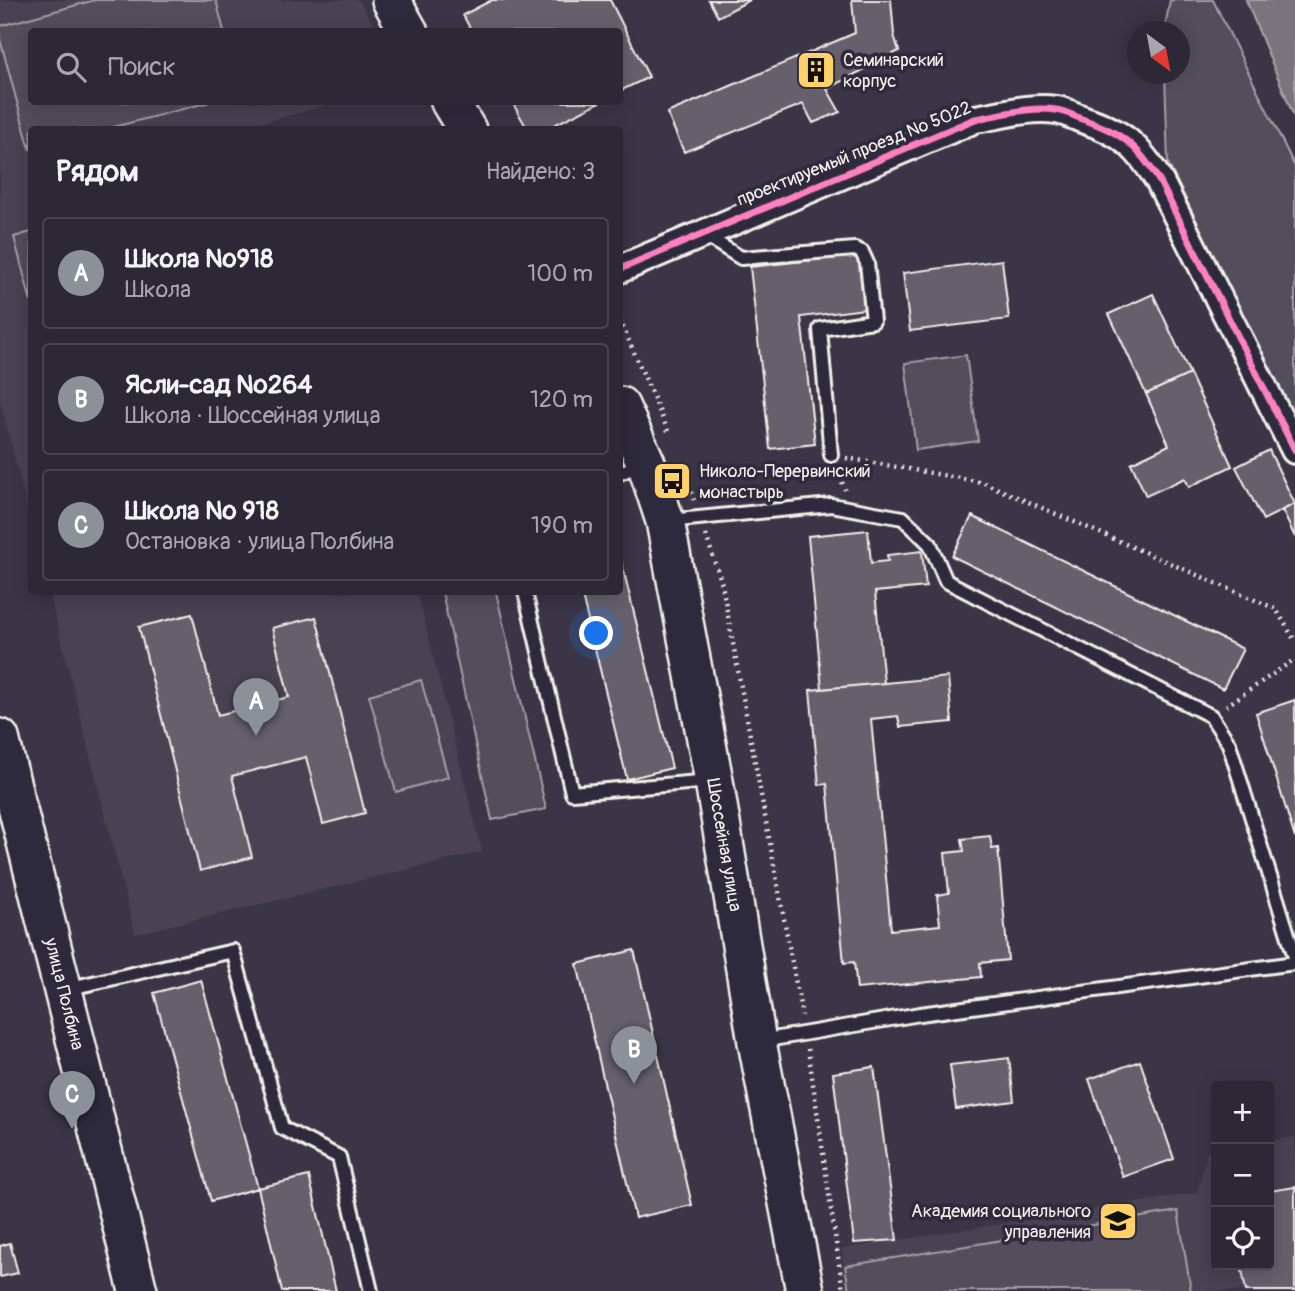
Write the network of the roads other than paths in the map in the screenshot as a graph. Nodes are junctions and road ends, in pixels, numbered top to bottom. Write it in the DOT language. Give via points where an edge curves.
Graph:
graph roads {
  1 [pos="391,0"];
  2 [pos="407,28"];
  3 [pos="452,105"];
  4 [pos="465,126"];
  5 [pos="703,234"];
  6 [pos="623,267"];
  7 [pos="623,420"];
  8 [pos="1295,450"];
  9 [pos="831,455"];
  10 [pos="633,468"];
  11 [pos="665,521"];
  12 [pos="526,595"];
  13 [pos="0,738"];
  14 [pos="714,781"];
  15 [pos="1295,957"];
  16 [pos="1295,962"];
  17 [pos="62,990"];
  18 [pos="757,1041"];
  19 [pos="138,1291"];
  20 [pos="370,1291"];
  21 [pos="804,1291"];
  1 -- 2 [label="main road"];
  3 -- 4 [label="main road"];
  5 -- 6 [label="street, проектируемый проезд № 5022"];
  5 -- 8 [label="street, проектируемый проезд № 5022" via="975,119 1056,110 1108,128 1144,156 1160,182"];
  5 -- 9 [label="lane" via="741,258 862,252 873,321 820,329"];
  7 -- 10 [label="main road, Шоссейная улица"];
  10 -- 11 [label="main road, Шоссейная улица"];
  11 -- 14 [label="main road, Шоссейная улица"];
  11 -- 15 [label="lane" via="831,505 903,518 930,544 946,581 1212,716 1229,744"];
  12 -- 14 [label="lane" via="572,793"];
  13 -- 17 [label="main road, улица Полбина"];
  14 -- 18 [label="main road, Шоссейная улица"];
  16 -- 18 [label="lane"];
  17 -- 19 [label="main road, улица Полбина"];
  17 -- 20 [label="lane" via="233,951 282,1128 339,1157"];
  18 -- 21 [label="main road, Шоссейная улица"];
}
